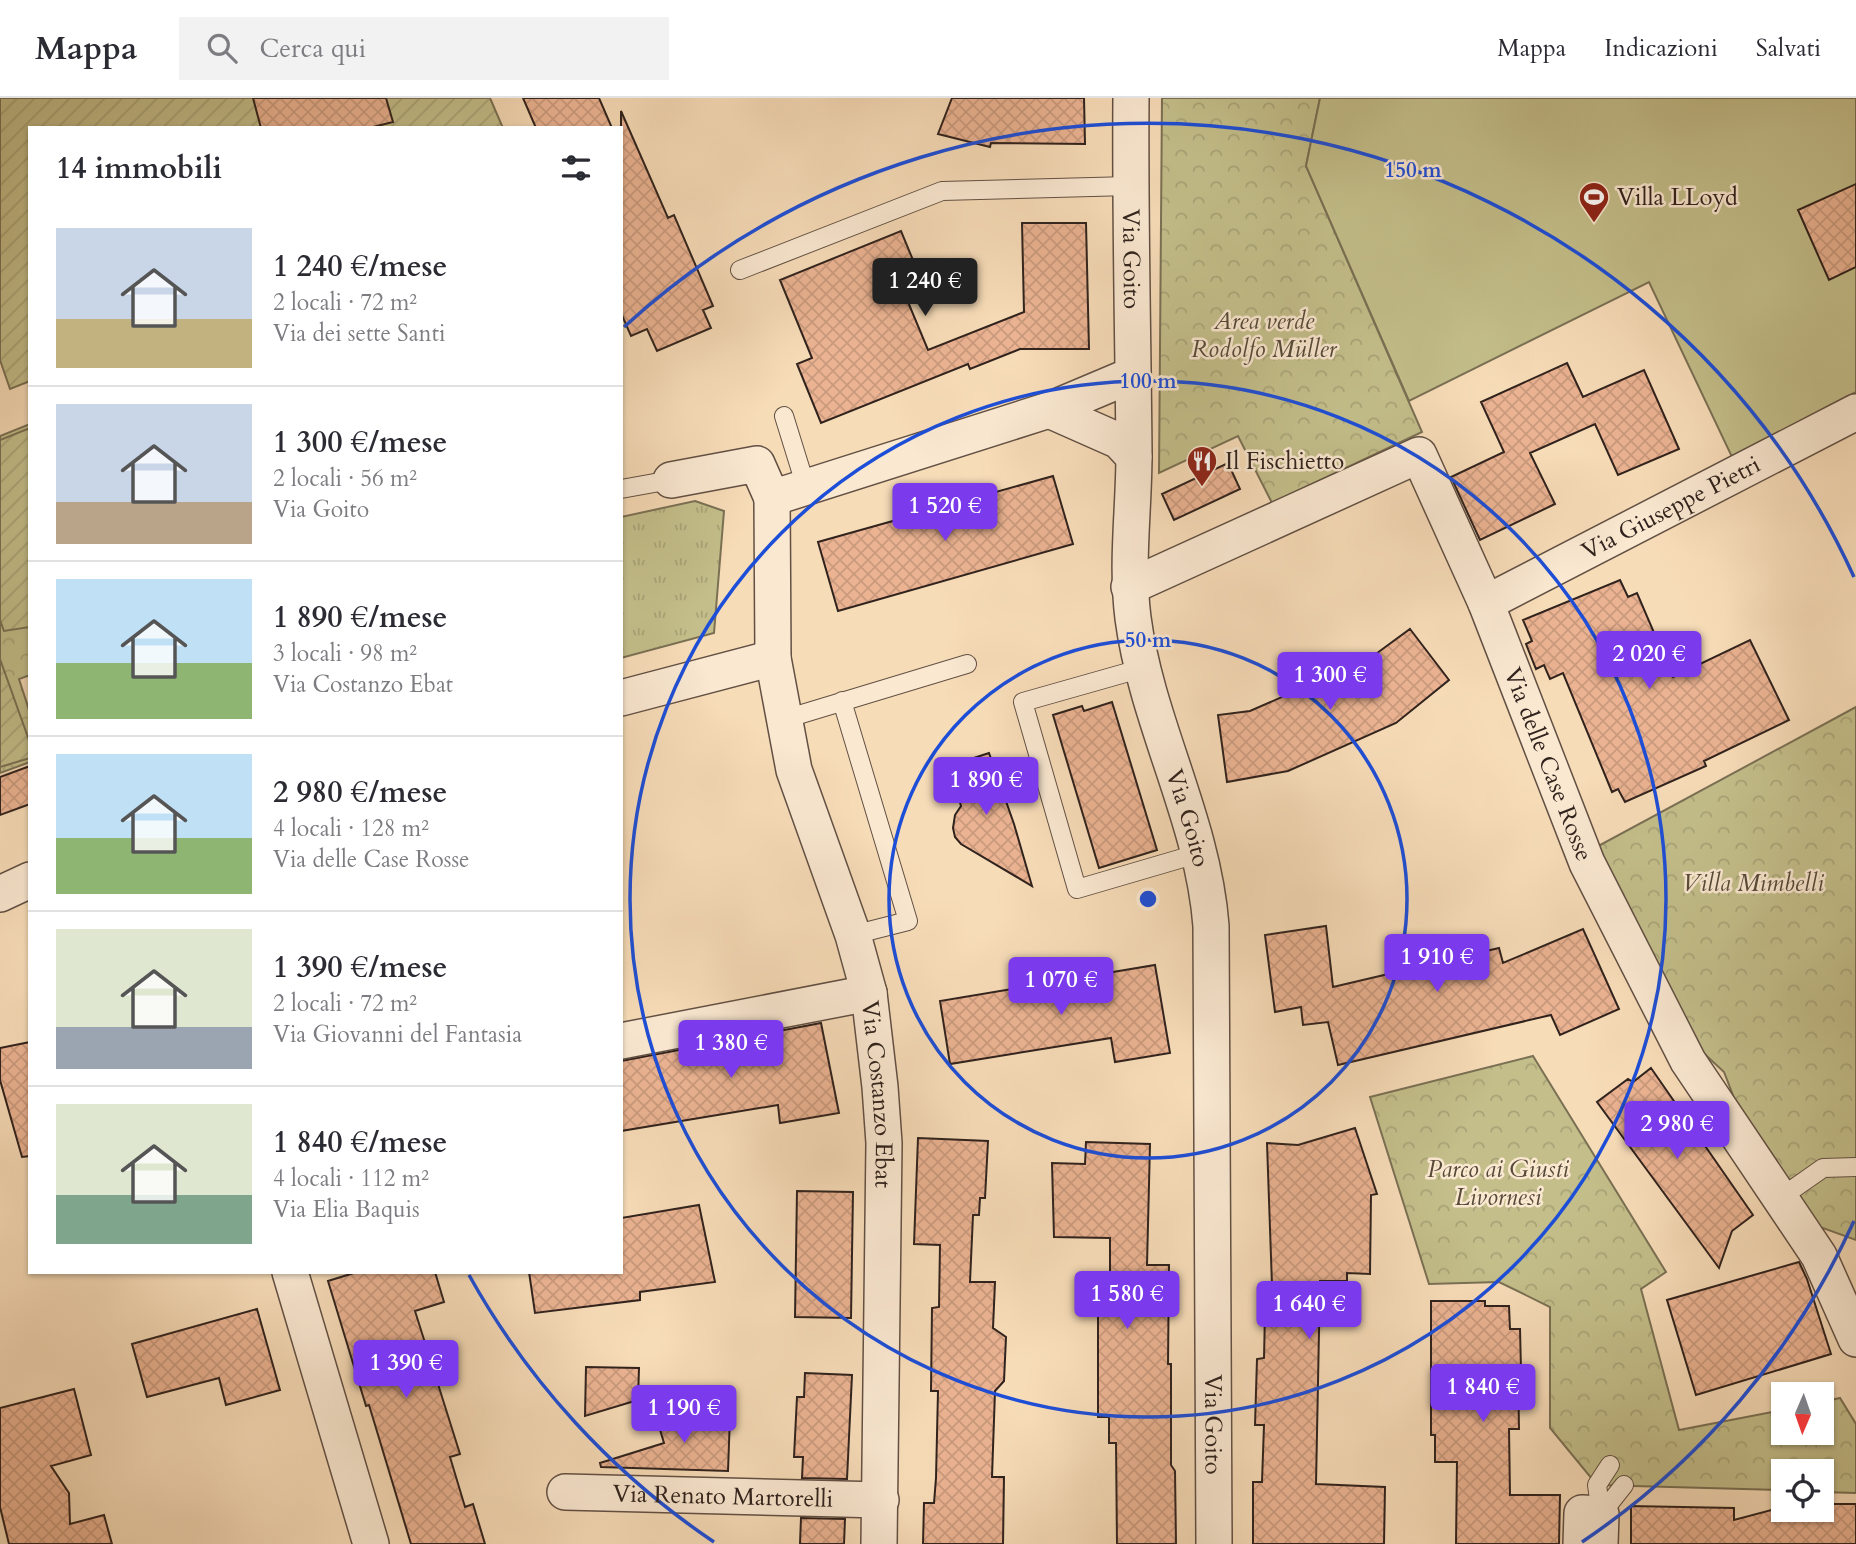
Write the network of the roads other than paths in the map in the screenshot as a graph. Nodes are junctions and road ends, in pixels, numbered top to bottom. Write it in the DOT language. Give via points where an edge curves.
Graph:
graph roads {
  1 [pos="1131,98"];
  2 [pos="1130,186"];
  3 [pos="740,270"];
  4 [pos="1132,375"];
  5 [pos="1049,410"];
  6 [pos="1856,412"];
  7 [pos="784,416"];
  8 [pos="1134,457"];
  9 [pos="671,480"];
  10 [pos="806,487"];
  11 [pos="623,489"];
  12 [pos="772,498"];
  13 [pos="1129,587"];
  14 [pos="1486,603"];
  15 [pos="773,658"];
  16 [pos="967,664"];
  17 [pos="1143,668"];
  18 [pos="623,697"];
  19 [pos="842,701"];
  20 [pos="785,719"];
  21 [pos="1200,853"];
  22 [pos="28,881"];
  23 [pos="0,894"];
  24 [pos="853,935"];
  25 [pos="869,993"];
  26 [pos="623,1041"];
  27 [pos="1856,1167"];
  28 [pos="1780,1198"];
  29 [pos="291,1274"];
  30 [pos="1856,1339"];
  31 [pos="1610,1465"];
  32 [pos="1624,1485"];
  33 [pos="565,1492"];
  34 [pos="881,1500"];
  35 [pos="1601,1529"];
  36 [pos="371,1544"];
  37 [pos="879,1544"];
  38 [pos="1214,1544"];
  39 [pos="1581,1544"];
  1 -- 2 [label="street, Via Goito"];
  2 -- 3 [label="lane" via="942,191"];
  2 -- 4 [label="street, Via Goito"];
  4 -- 5 [label="street"];
  4 -- 8 [label="street, Via Goito"];
  5 -- 8 [label="street" via="1119,441"];
  5 -- 10 [label="street"];
  6 -- 14 [label="street, Via Giuseppe Pietri"];
  7 -- 10 [label="lane"];
  8 -- 13 [label="street, Via Goito"];
  9 -- 11 [label="lane"];
  9 -- 12 [label="street" via="757,464"];
  10 -- 12 [label="street"];
  12 -- 15 [label="street, Via Costanzo Ebat"];
  13 -- 14 [label="street, Via delle Case Rosse" via="1419,455"];
  13 -- 17 [label="street, Via Goito" via="1127,625"];
  14 -- 28 [label="street, Via delle Case Rosse" via="1587,863 1688,1061"];
  15 -- 18 [label="street"];
  15 -- 20 [label="street, Via Costanzo Ebat"];
  16 -- 19 [label="lane"];
  17 -- 21 [label="street, Via Goito"];
  17 -- 21 [label="lane" via="1023,702 1077,888"];
  19 -- 20 [label="lane"];
  19 -- 24 [label="lane" via="908,921"];
  20 -- 24 [label="street, Via Costanzo Ebat" via="794,770"];
  21 -- 38 [label="street, Via Goito" via="1211,926"];
  22 -- 23 [label="street"];
  24 -- 25 [label="street, Via Costanzo Ebat"];
  25 -- 26 [label="street"];
  25 -- 34 [label="street, Via Costanzo Ebat" via="884,1143"];
  27 -- 28 [label="lane" via="1823,1168"];
  28 -- 30 [label="street, Via delle Case Rosse" via="1819,1256"];
  29 -- 36 [label="street"];
  31 -- 35 [label="lane" via="1597,1485"];
  32 -- 35 [label="lane"];
  33 -- 34 [label="street, Via Renato Martorelli"];
  34 -- 37 [label="street, Via Costanzo Ebat"];
  35 -- 39 [label="street" via="1582,1513"];
}
